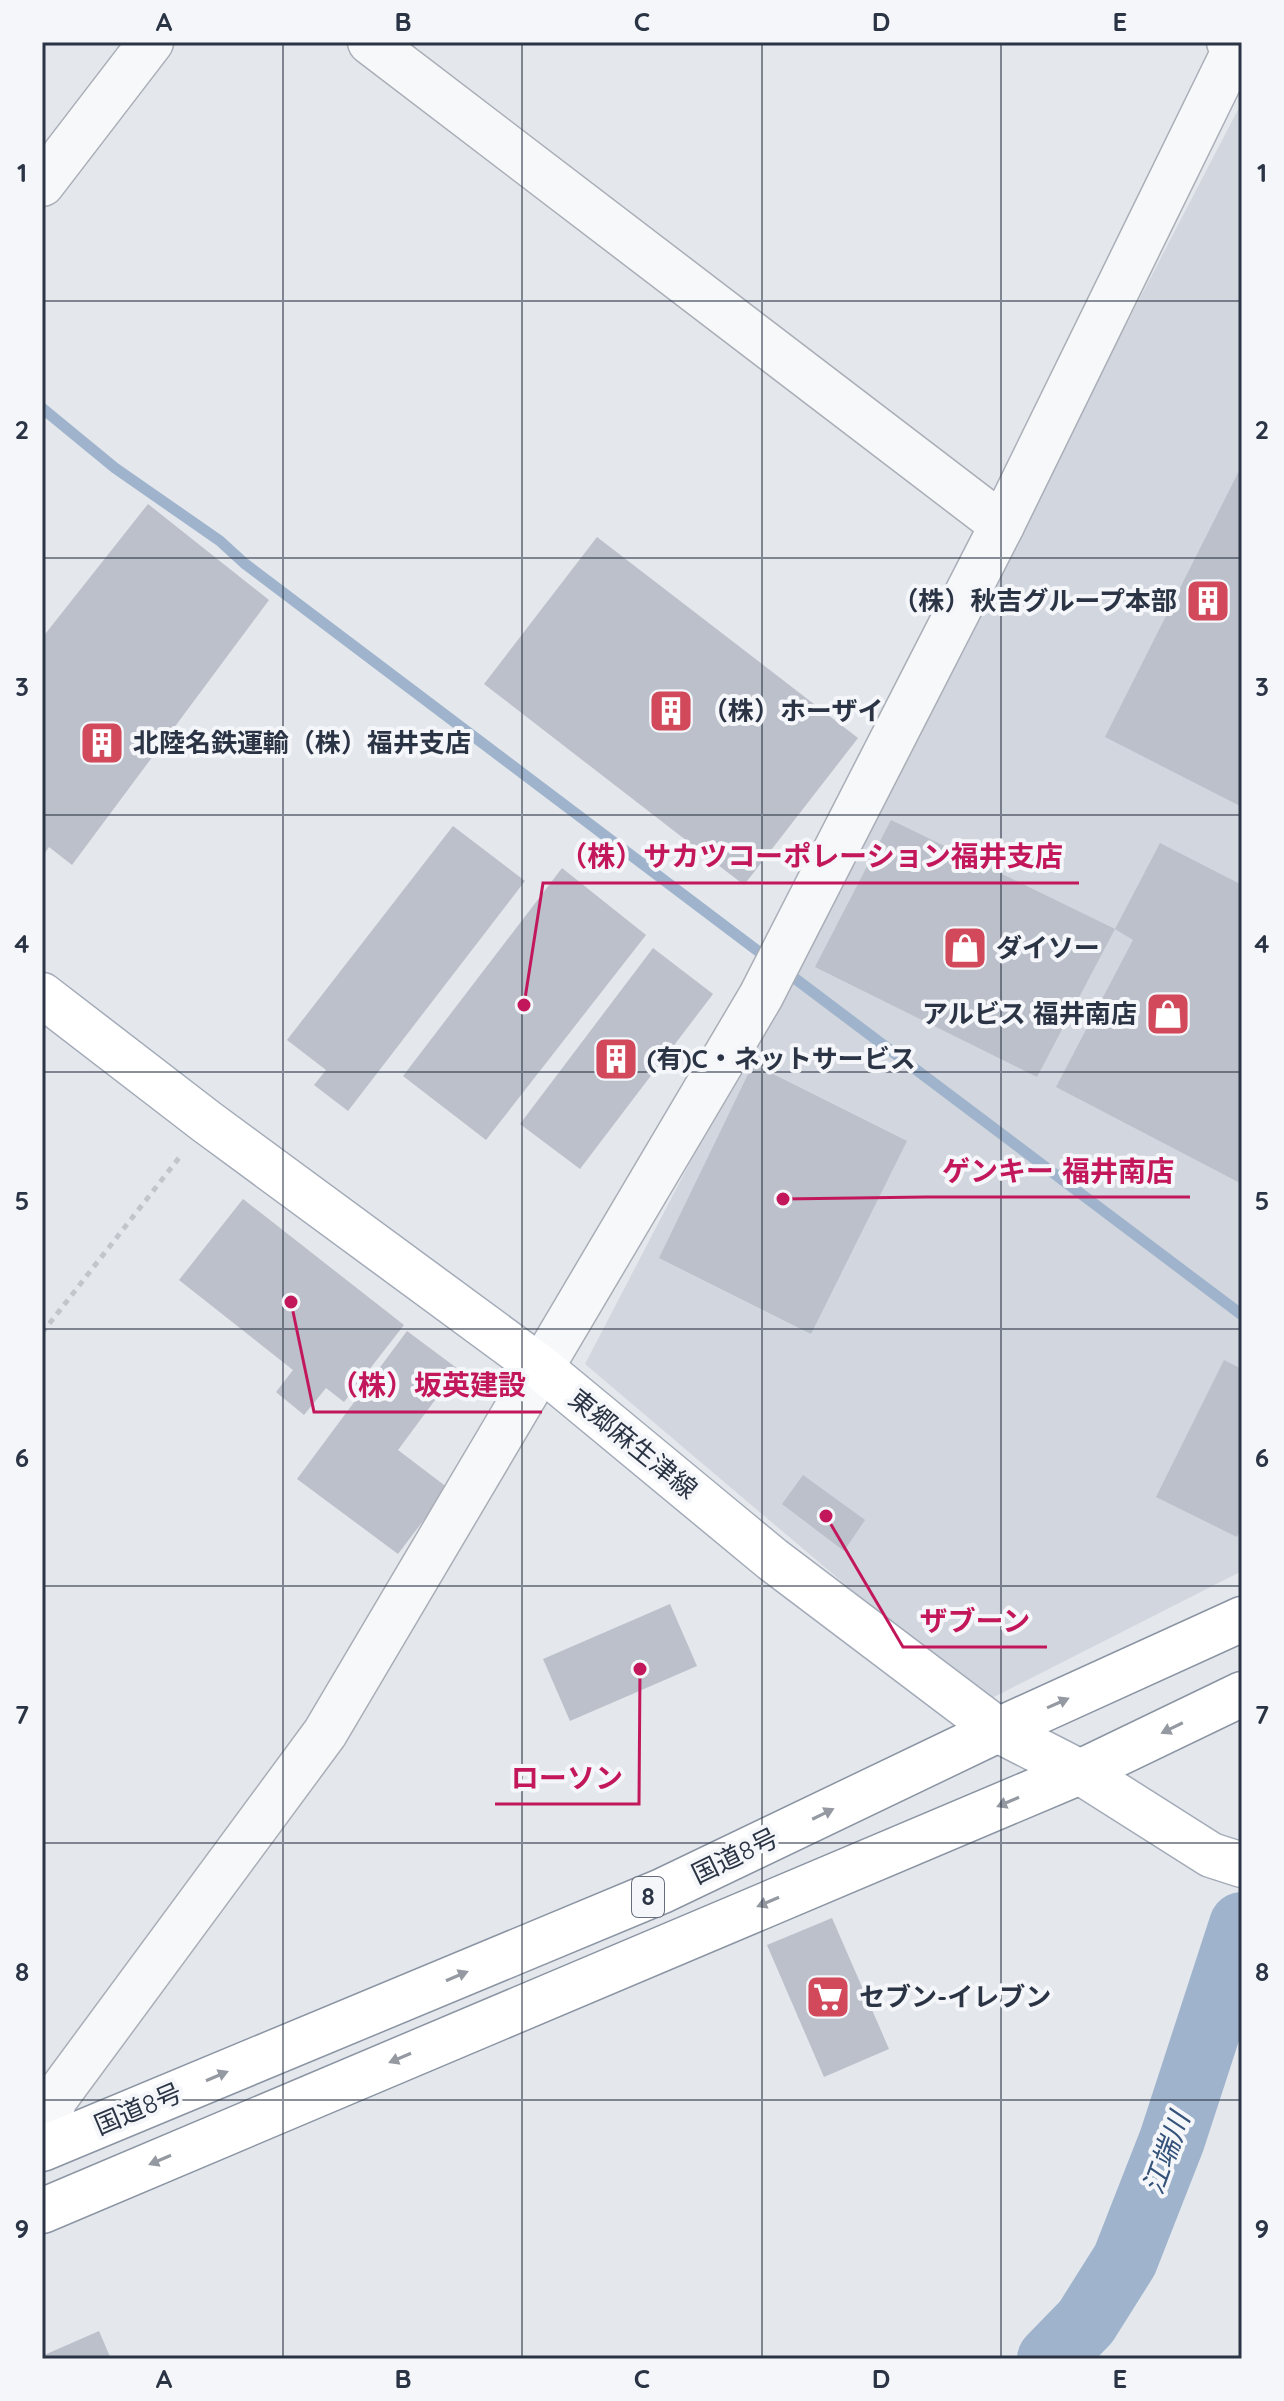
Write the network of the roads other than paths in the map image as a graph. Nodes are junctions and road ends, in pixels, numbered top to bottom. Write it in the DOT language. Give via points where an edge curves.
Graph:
graph roads {
  1 [pos="151,42"];
  2 [pos="370,42"];
  3 [pos="1229,42"];
  4 [pos="42,184"];
  5 [pos="1002,525"];
  6 [pos="42,995"];
  7 [pos="540,1367"];
  8 [pos="1242,1619"];
  9 [pos="1242,1694"];
  10 [pos="998,1730"];
  11 [pos="1080,1772"];
  12 [pos="1227,1860"];
  13 [pos="42,2139"];
  14 [pos="42,2149"];
  15 [pos="42,2211"];
  1 -- 4 [label="street"];
  2 -- 5 [label="street"];
  3 -- 5 [label="street" via="1236,47"];
  5 -- 7 [label="street" via="761,996"];
  6 -- 7 [label="main road, 東郷麻生津線"];
  7 -- 10 [label="main road, 東郷麻生津線" via="772,1559"];
  7 -- 13 [label="street" via="325,1733 55,2099"];
  10 -- 8 [label="main road, 国道8号 / 8, one-way"];
  9 -- 11 [label="main road, 国道8号 / 8, one-way"];
  10 -- 11 [label="main road, 東郷麻生津線"];
  14 -- 10 [label="main road, 国道8号 / 8, one-way" via="662,1891"];
  11 -- 12 [label="main road, 東郷麻生津線"];
  11 -- 15 [label="main road, 国道8号 / 8, one-way"];
}
